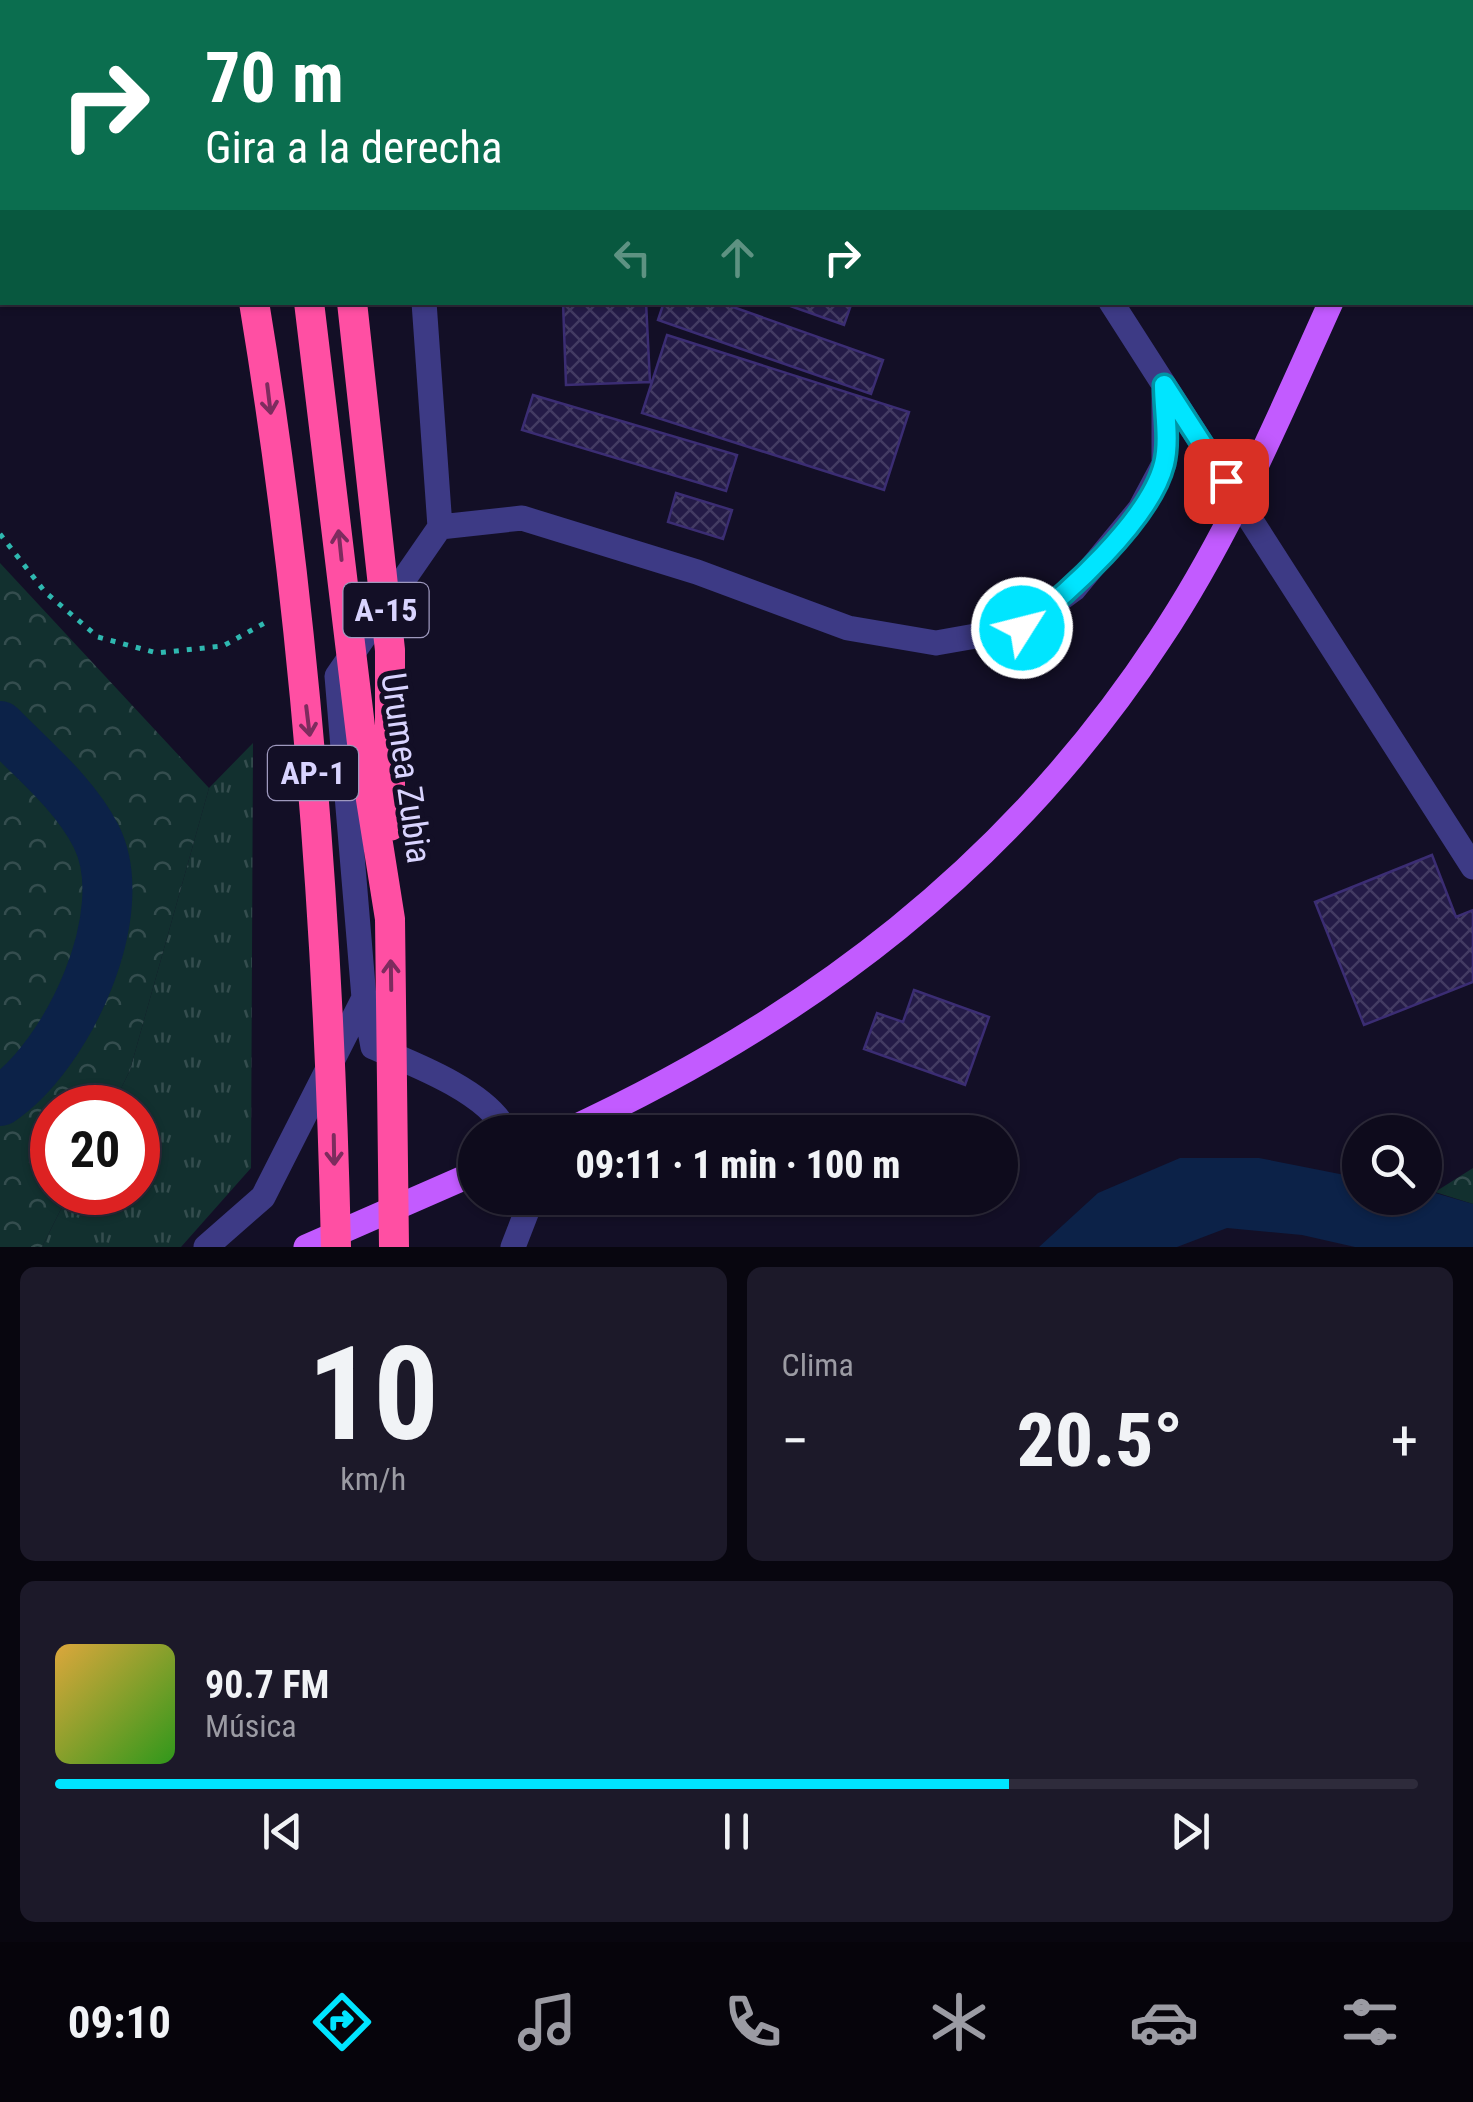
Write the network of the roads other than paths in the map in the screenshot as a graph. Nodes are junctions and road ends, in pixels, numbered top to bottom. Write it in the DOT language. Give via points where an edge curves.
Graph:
graph roads {
  1 [pos="254,305"];
  2 [pos="309,305"];
  3 [pos="352,305"];
  4 [pos="424,305"];
  5 [pos="1112,305"];
  6 [pos="1330,305"];
  7 [pos="1164,385"];
  8 [pos="440,527"];
  9 [pos="1473,867"];
  10 [pos="390,918"];
  11 [pos="364,998"];
  12 [pos="498,1115"];
  13 [pos="601,1115"];
  14 [pos="458,1180"];
  15 [pos="525,1215"];
  16 [pos="206,1247"];
  17 [pos="306,1247"];
  18 [pos="336,1247"];
  19 [pos="394,1247"];
  20 [pos="512,1247"];
  1 -- 18 [label="highway, AP-1, one-way, bridge" via="311,750 332,1028"];
  10 -- 2 [label="highway, Urumea Zubia / AP-1, one-way, bridge"];
  3 -- 10 [label="highway, A-15, bridge" via="390,650"];
  4 -- 8 [label="lane"];
  5 -- 7 [label="lane"];
  6 -- 13 [label="main road, bridge" via="1202,568 1110,712 1039,799 950,888 860,963 752,1035"];
  7 -- 8 [label="lane" via="1164,464 1140,509 1074,589 1022,628 936,643 848,628 522,518"];
  7 -- 9 [label="lane"];
  8 -- 11 [label="lane" via="337,676"];
  19 -- 10 [label="highway, Urumea Zubia / AP-1, one-way, bridge"];
  11 -- 12 [label="lane" via="373,1047 429,1070"];
  11 -- 16 [label="lane" via="263,1197"];
  14 -- 17 [label="main road"];
  15 -- 20 [label="lane"];
}
